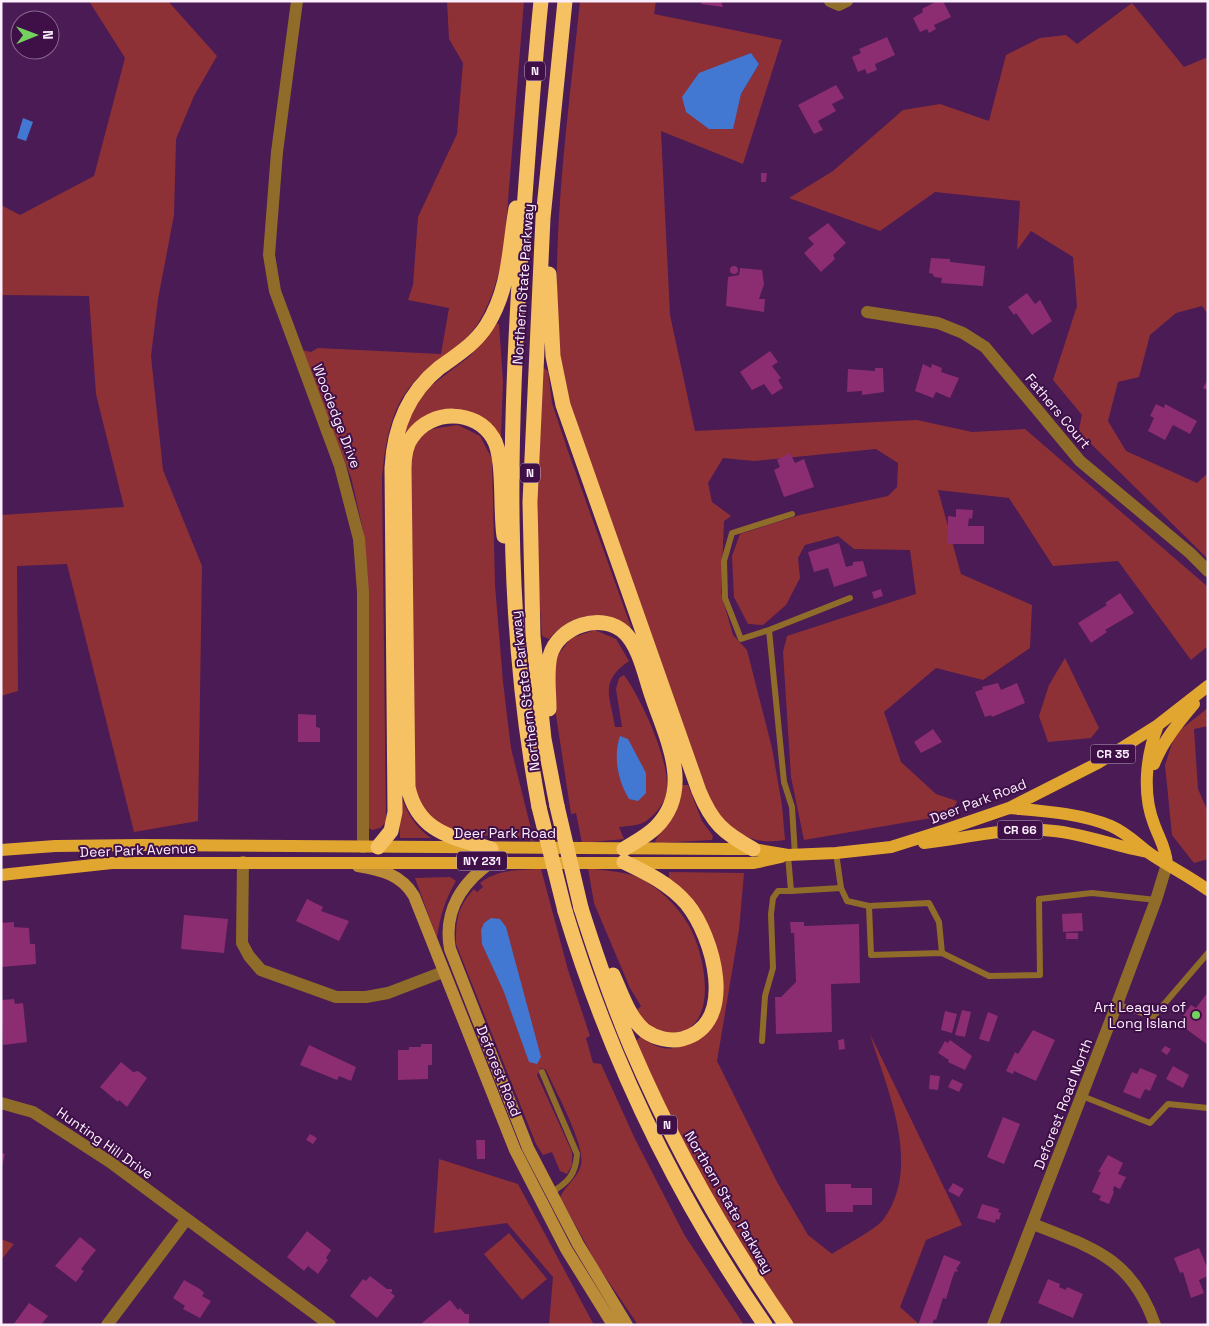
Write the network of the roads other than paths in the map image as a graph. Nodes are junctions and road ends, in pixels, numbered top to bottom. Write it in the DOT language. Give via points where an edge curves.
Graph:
graph roads {
  1 [pos="297,1"];
  2 [pos="542,1"];
  3 [pos="564,1"];
  4 [pos="830,1"];
  5 [pos="847,1"];
  6 [pos="529,140"];
  7 [pos="547,172"];
  8 [pos="867,312"];
  9 [pos="792,514"];
  10 [pos="1208,571"];
  11 [pos="513,597"];
  12 [pos="850,598"];
  13 [pos="769,630"];
  14 [pos="1208,687"];
  15 [pos="1158,725"];
  16 [pos="550,773"];
  17 [pos="1147,783"];
  18 [pos="1009,808"];
  19 [pos="222,846"];
  20 [pos="370,847"];
  21 [pos="891,847"];
  22 [pos="1,850"];
  23 [pos="753,850"];
  24 [pos="1148,852"];
  25 [pos="836,853"];
  26 [pos="492,855"];
  27 [pos="791,855"];
  28 [pos="624,856"];
  29 [pos="243,862"];
  30 [pos="277,862"];
  31 [pos="340,862"];
  32 [pos="1167,864"];
  33 [pos="1,875"];
  34 [pos="841,888"];
  35 [pos="1208,890"];
  36 [pos="791,891"];
  37 [pos="1156,900"];
  38 [pos="869,906"];
  39 [pos="581,908"];
  40 [pos="942,953"];
  41 [pos="1208,953"];
  42 [pos="442,972"];
  43 [pos="1117,1004"];
  44 [pos="762,1041"];
  45 [pos="542,1072"];
  46 [pos="1082,1096"];
  47 [pos="1,1103"];
  48 [pos="1208,1108"];
  49 [pos="550,1193"];
  50 [pos="186,1220"];
  51 [pos="1033,1224"];
  52 [pos="719,1254"];
  53 [pos="107,1325"];
  54 [pos="330,1325"];
  55 [pos="613,1325"];
  56 [pos="627,1325"];
  57 [pos="753,1325"];
  58 [pos="766,1325"];
  59 [pos="786,1325"];
  60 [pos="993,1325"];
  61 [pos="1155,1325"];
  1 -- 20 [label="street, Woodedge Drive" via="277,152 269,255 274,291 340,466 359,540"];
  2 -- 6 [label="highway, Northern State Parkway / N"];
  3 -- 7 [label="highway, Northern State Parkway / N"];
  4 -- 5 [label="street" via="839,5"];
  6 -- 11 [label="highway, Northern State Parkway / N" via="512,414"];
  6 -- 20 [label="highway" via="512,229 508,272 497,304 478,337 418,390 402,416 394,441 395,812 392,831"];
  7 -- 16 [label="highway, Northern State Parkway / N" via="535,355 530,554 536,669"];
  7 -- 23 [label="highway" via="551,337 563,405 704,803 718,826"];
  8 -- 10 [label="street, Fathers Court" via="938,323 985,347 1080,461"];
  9 -- 13 [label="lane" via="732,533 724,560 725,598 741,638"];
  11 -- 26 [label="highway" via="500,516 497,445 489,432 470,419 450,416 431,421 412,437 404,460 408,787 414,806 432,828"];
  11 -- 52 [label="highway, Northern State Parkway / N, bridge" via="524,714 539,807 586,978 610,1041 668,1164"];
  12 -- 13 [label="lane"];
  13 -- 27 [label="lane" via="784,782 792,807"];
  14 -- 15 [label="main road, Deer Park Road / CR 35"];
  14 -- 17 [label="main road" via="1168,736"];
  15 -- 17 [label="main road"];
  15 -- 18 [label="main road, Deer Park Road / CR 35" via="1098,763"];
  16 -- 28 [label="highway" via="548,672 553,648 563,636 586,624 602,623 617,628 630,641 639,659 674,759 676,782 672,801 662,820"];
  16 -- 39 [label="highway, Northern State Parkway / N, bridge"];
  17 -- 32 [label="main road" via="1148,806 1166,852"];
  18 -- 21 [label="main road, Deer Park Road / CR 35"];
  18 -- 24 [label="main road, CR 66" via="1072,815 1110,826 1131,836"];
  19 -- 20 [label="main road, Deer Park Road / NY 231"];
  19 -- 22 [label="main road, Deer Park Avenue / NY 231" via="54,846"];
  20 -- 26 [label="main road, Deer Park Road / NY 231"];
  21 -- 24 [label="main road, CR 66" via="988,832 1034,829"];
  21 -- 25 [label="main road, Deer Park Road / CR 35"];
  23 -- 27 [label="main road, Deer Park Road / NY 231"];
  23 -- 28 [label="main road, Deer Park Road / NY 231"];
  24 -- 32 [label="main road, CR 66"];
  25 -- 27 [label="main road, Deer Park Road / CR 35"];
  25 -- 34 [label="lane"];
  26 -- 28 [label="main road, Deer Park Road / NY 231"];
  26 -- 31 [label="main road, Deer Park Road / NY 231"];
  26 -- 49 [label="street, Deforest Road" via="458,896 449,919 448,941 514,1116"];
  27 -- 28 [label="main road, Deer Park Road / NY 231" via="754,863"];
  27 -- 36 [label="lane"];
  28 -- 39 [label="highway" via="668,886 687,904 702,928 712,955 716,982 713,1008 705,1025 676,1040 646,1031 627,1004"];
  29 -- 30 [label="main road, Deer Park Avenue / NY 231"];
  29 -- 33 [label="main road, Deer Park Avenue / NY 231" via="112,863"];
  29 -- 42 [label="street" via="242,943 261,970 336,997 388,993"];
  30 -- 31 [label="main road, Deer Park Road / NY 231"];
  31 -- 42 [label="street, Deforest Road" via="382,871 405,884 417,902"];
  32 -- 35 [label="main road, CR 66"];
  32 -- 37 [label="street, Deforest Road North"];
  34 -- 36 [label="lane"];
  34 -- 38 [label="lane" via="847,901"];
  36 -- 44 [label="lane" via="778,892 773,898 773,968 765,996"];
  37 -- 40 [label="lane" via="1092,893 1039,898 1040,975 989,976"];
  37 -- 43 [label="street, Deforest Road North"];
  38 -- 40 [label="lane" via="929,903 939,922"];
  38 -- 40 [label="lane" via="871,955"];
  39 -- 59 [label="highway, Northern State Parkway / N" via="618,1014 674,1141 725,1233"];
  41 -- 43 [label="lane" via="1153,1017"];
  42 -- 55 [label="street, Deforest Road" via="521,1164 566,1249"];
  43 -- 46 [label="street, Deforest Road North"];
  45 -- 49 [label="lane" via="577,1154 572,1176 564,1186"];
  46 -- 48 [label="lane" via="1150,1123 1168,1104"];
  46 -- 51 [label="street, Deforest Road North"];
  47 -- 50 [label="street, Hunting Hill Drive" via="33,1112 110,1162"];
  49 -- 56 [label="street, Deforest Road"];
  50 -- 53 [label="street"];
  50 -- 54 [label="street, Hunting Hill Drive"];
  51 -- 60 [label="street, Deforest Road North"];
  51 -- 61 [label="street" via="1086,1245 1110,1259 1132,1278 1148,1305"];
  52 -- 57 [label="highway"];
  52 -- 58 [label="highway, Northern State Parkway / N"];
}
